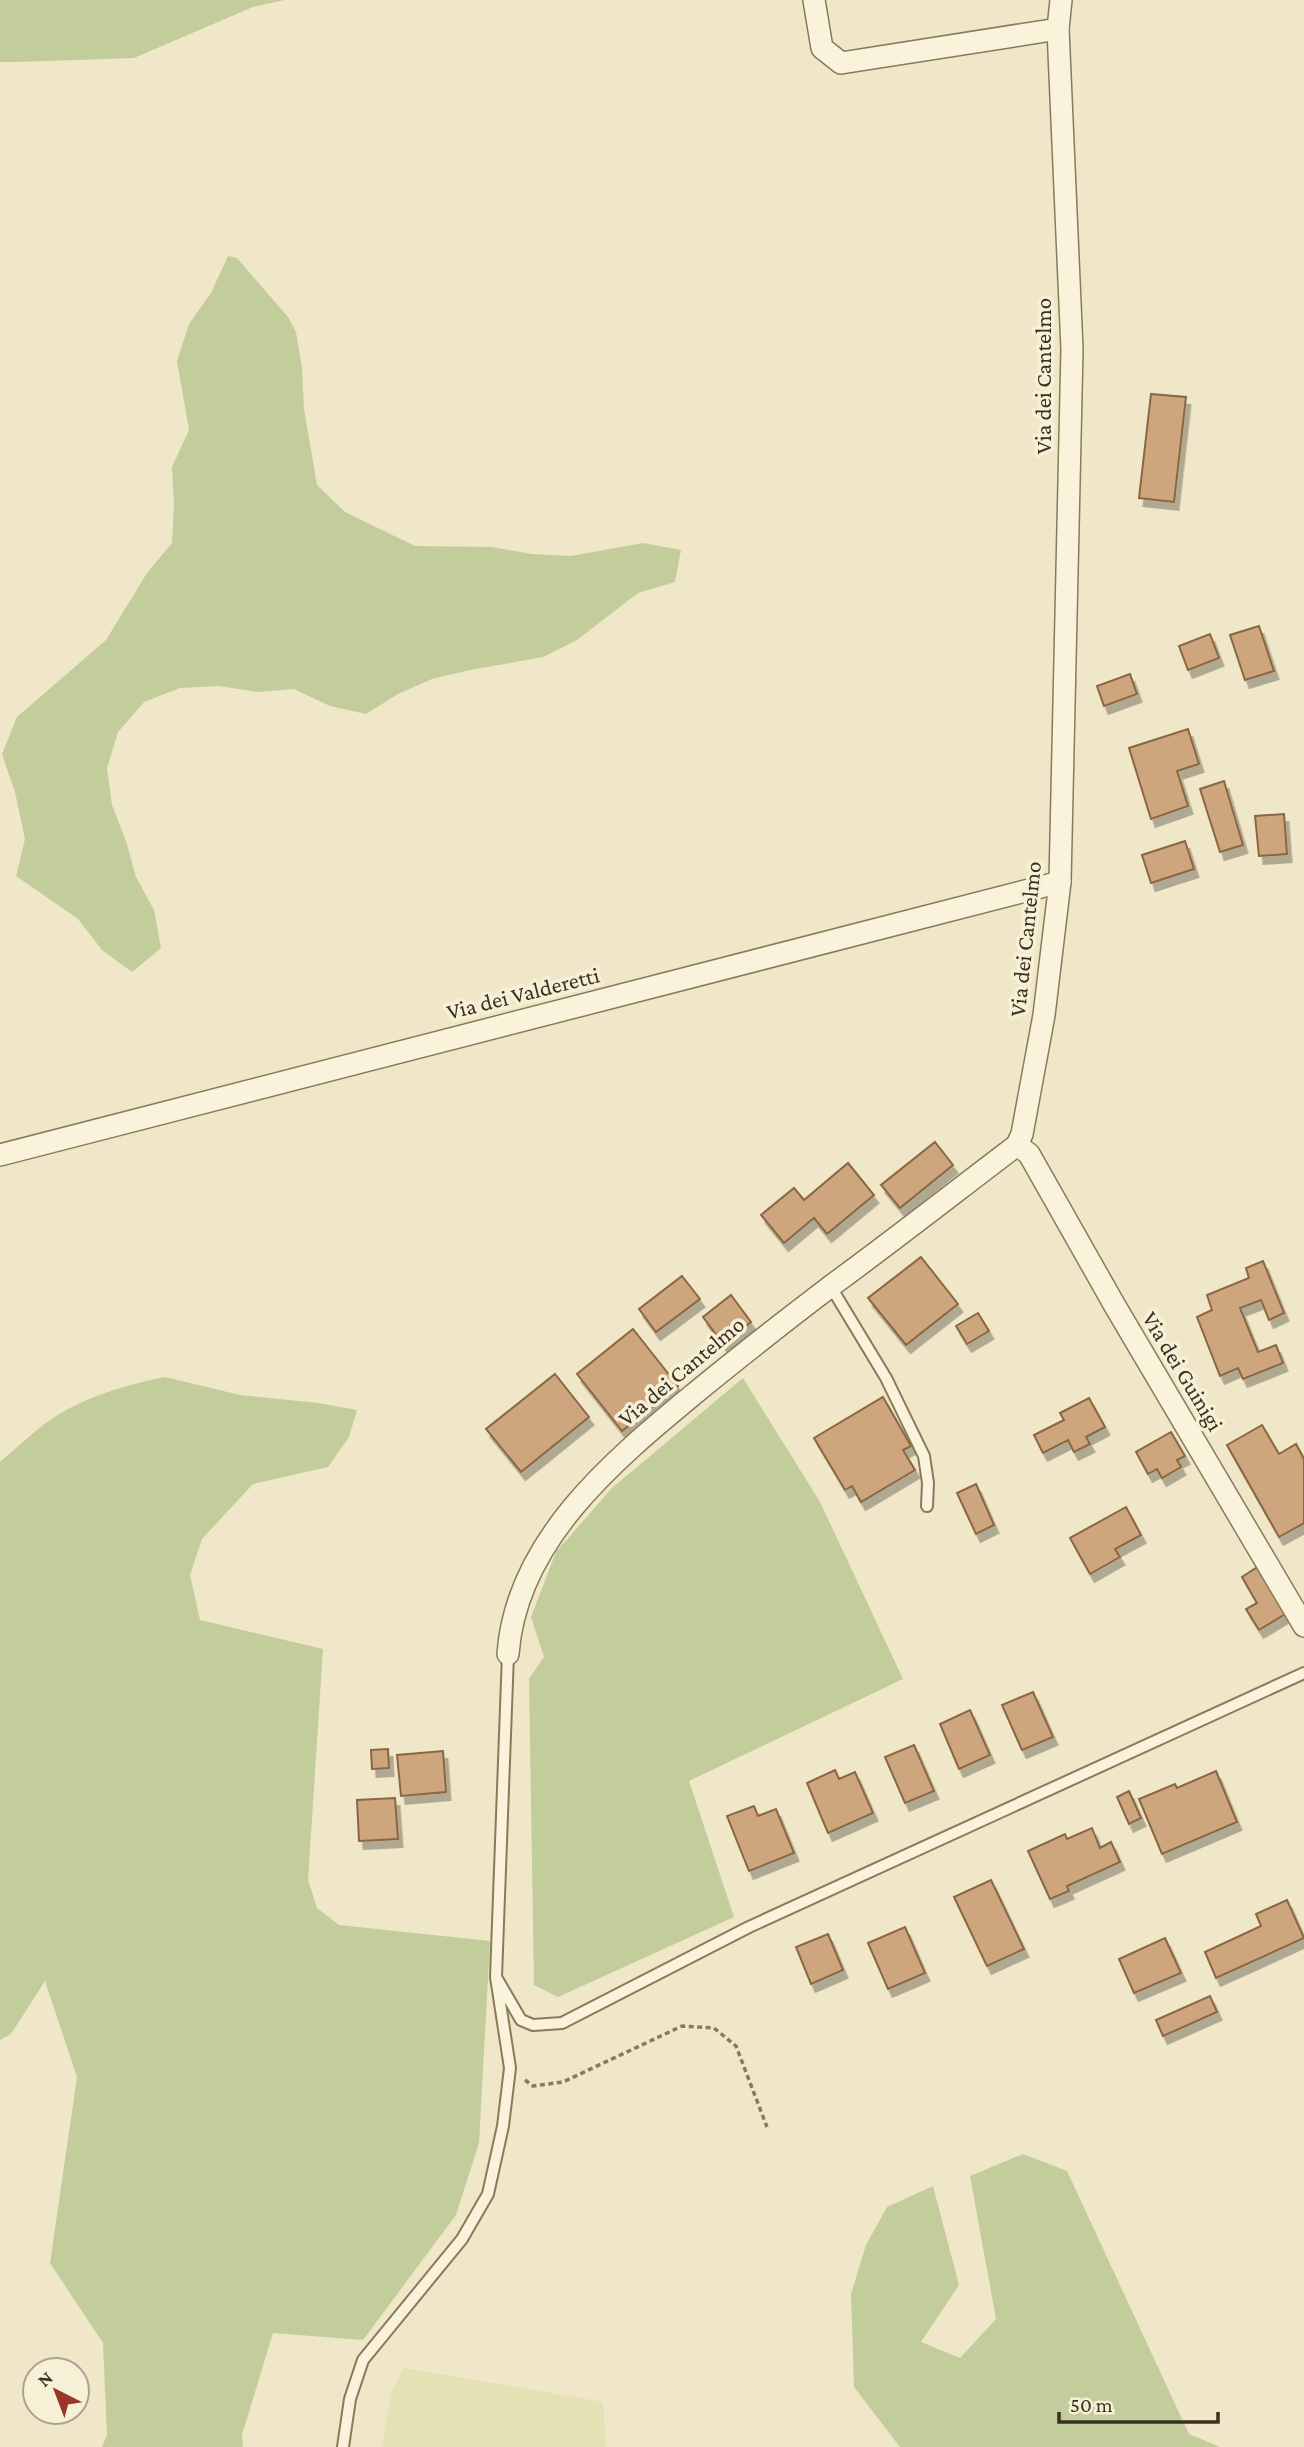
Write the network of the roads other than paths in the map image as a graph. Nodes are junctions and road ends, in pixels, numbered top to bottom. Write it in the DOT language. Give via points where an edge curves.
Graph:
graph roads {
  1 [pos="814,0"];
  2 [pos="1060,0"];
  3 [pos="1058,29"];
  4 [pos="1060,882"];
  5 [pos="1017,1145"];
  6 [pos="0,1156"];
  7 [pos="831,1287"];
  8 [pos="927,1506"];
  9 [pos="1304,1626"];
  10 [pos="508,1654"];
  11 [pos="1304,1673"];
  12 [pos="496,1977"];
  13 [pos="342,2447"];
  1 -- 3 [label="street" via="821,48 841,63"];
  2 -- 3 [label="street, Via dei Cantelmo"];
  3 -- 4 [label="street, Via dei Cantelmo" via="1072,349"];
  4 -- 5 [label="street, Via dei Cantelmo" via="1044,1015"];
  4 -- 6 [label="street, Via dei Valderetti"];
  5 -- 7 [label="street, Via dei Cantelmo"];
  5 -- 9 [label="street, Via dei Guinigi" via="1029,1154"];
  7 -- 8 [label="lane" via="886,1378 924,1456"];
  7 -- 10 [label="street, Via dei Cantelmo" via="640,1438 595,1482 548,1544 526,1584 511,1628"];
  10 -- 12 [label="lane"];
  11 -- 12 [label="lane" via="749,1927 562,2023 533,2025 522,2020"];
  12 -- 13 [label="lane" via="510,2067 488,2194 462,2239 363,2360"];
}
